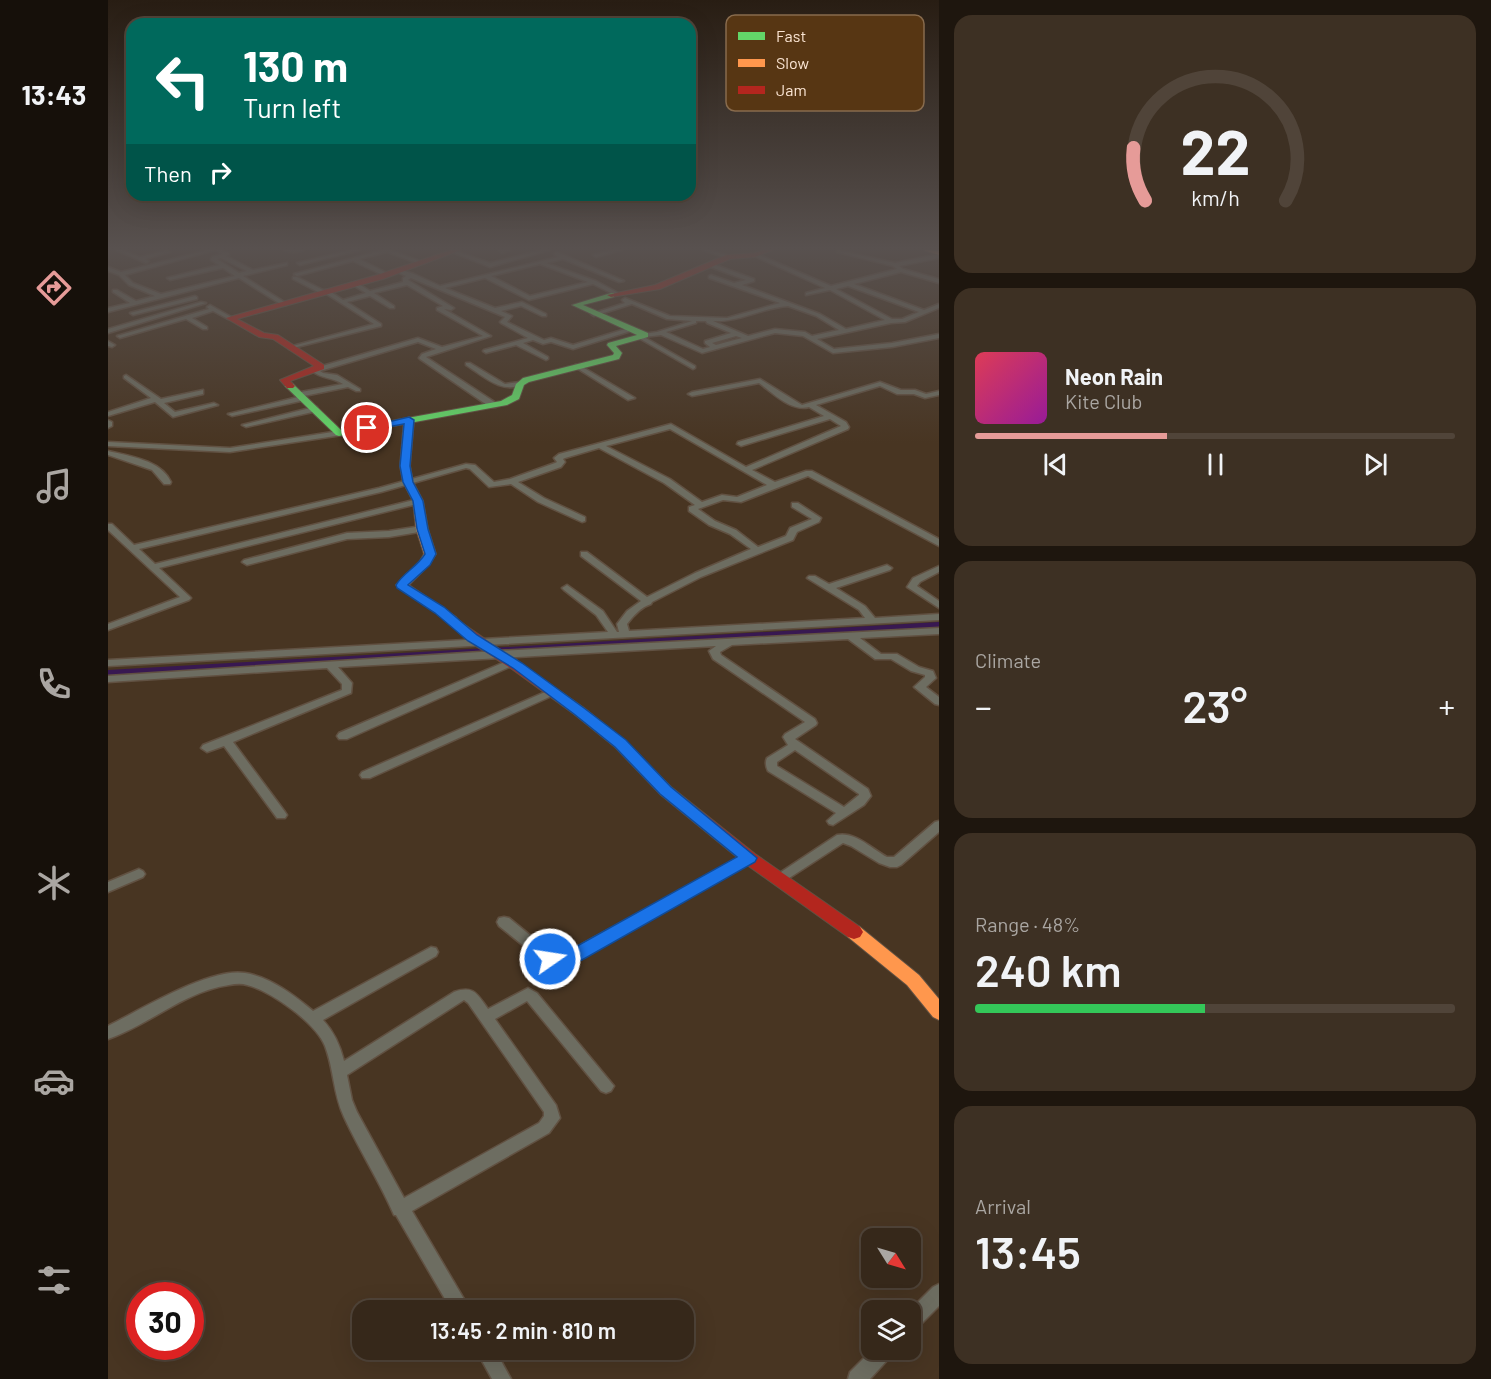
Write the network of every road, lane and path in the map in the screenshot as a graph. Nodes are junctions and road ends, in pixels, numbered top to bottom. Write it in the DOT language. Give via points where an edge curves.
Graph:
graph roads {
  1 [pos="164,314"];
  2 [pos="196,314"];
  3 [pos="224,314"];
  4 [pos="244,314"];
  5 [pos="361,314"];
  6 [pos="449,314"];
  7 [pos="505,314"];
  8 [pos="594,314"];
  9 [pos="661,314"];
  10 [pos="745,314"];
  11 [pos="816,314"];
  12 [pos="879,314"];
  13 [pos="918,314"];
  14 [pos="186,317"];
  15 [pos="230,318"];
  16 [pos="891,321"];
  17 [pos="205,328"];
  18 [pos="108,331"];
  19 [pos="845,331"];
  20 [pos="736,334"];
  21 [pos="641,335"];
  22 [pos="120,336"];
  23 [pos="939,336"];
  24 [pos="534,338"];
  25 [pos="747,338"];
  26 [pos="811,338"];
  27 [pos="518,343"];
  28 [pos="291,348"];
  29 [pos="716,348"];
  30 [pos="443,350"];
  31 [pos="486,351"];
  32 [pos="656,353"];
  33 [pos="546,358"];
  34 [pos="468,364"];
  35 [pos="577,366"];
  36 [pos="693,367"];
  37 [pos="317,370"];
  38 [pos="126,377"];
  39 [pos="520,384"];
  40 [pos="350,385"];
  41 [pos="358,390"];
  42 [pos="200,392"];
  43 [pos="939,393"];
  44 [pos="692,394"];
  45 [pos="300,396"];
  46 [pos="631,398"];
  47 [pos="158,400"];
  48 [pos="214,405"];
  49 [pos="493,405"];
  50 [pos="810,405"];
  51 [pos="314,409"];
  52 [pos="108,414"];
  53 [pos="232,414"];
  54 [pos="830,417"];
  55 [pos="409,420"];
  56 [pos="246,425"];
  57 [pos="339,433"];
  58 [pos="108,444"];
  59 [pos="741,444"];
  60 [pos="598,445"];
  61 [pos="108,453"];
  62 [pos="745,470"];
  63 [pos="512,481"];
  64 [pos="167,482"];
  65 [pos="408,482"];
  66 [pos="774,485"];
  67 [pos="418,501"];
  68 [pos="700,505"];
  69 [pos="795,505"];
  70 [pos="582,519"];
  71 [pos="108,526"];
  72 [pos="422,529"];
  73 [pos="939,543"];
  74 [pos="133,548"];
  75 [pos="756,549"];
  76 [pos="584,554"];
  77 [pos="247,562"];
  78 [pos="153,567"];
  79 [pos="887,568"];
  80 [pos="939,568"];
  81 [pos="812,578"];
  82 [pos="567,588"];
  83 [pos="828,588"];
  84 [pos="648,602"];
  85 [pos="939,605"];
  86 [pos="939,616"];
  87 [pos="872,620"];
  88 [pos="108,627"];
  89 [pos="939,631"];
  90 [pos="614,634"];
  91 [pos="625,634"];
  92 [pos="851,636"];
  93 [pos="479,642"];
  94 [pos="731,642"];
  95 [pos="496,654"];
  96 [pos="512,662"];
  97 [pos="108,663"];
  98 [pos="330,665"];
  99 [pos="108,679"];
  100 [pos="552,692"];
  101 [pos="939,702"];
  102 [pos="343,736"];
  103 [pos="226,741"];
  104 [pos="795,745"];
  105 [pos="207,748"];
  106 [pos="366,775"];
  107 [pos="844,813"];
  108 [pos="281,815"];
  109 [pos="833,821"];
  110 [pos="939,825"];
  111 [pos="749,858"];
  112 [pos="139,874"];
  113 [pos="779,879"];
  114 [pos="108,887"];
  115 [pos="504,922"];
  116 [pos="431,952"];
  117 [pos="939,1012"];
  118 [pos="486,1017"];
  119 [pos="312,1018"];
  120 [pos="108,1033"];
  121 [pos="339,1072"];
  122 [pos="606,1086"];
  123 [pos="400,1209"];
  124 [pos="939,1293"];
  125 [pos="455,1300"];
  126 [pos="921,1312"];
  127 [pos="491,1360"];
  128 [pos="875,1360"];
  129 [pos="502,1379"];
  130 [pos="857,1379"];
  1 -- 18 [label="street"];
  2 -- 14 [label="street"];
  3 -- 15 [label="street"];
  4 -- 15 [label="street"];
  5 -- 28 [label="street" via="379,325"];
  6 -- 30 [label="street" via="488,336"];
  7 -- 24 [label="street" via="509,316 503,322"];
  8 -- 21 [label="street"];
  9 -- 10 [label="street" via="727,320"];
  11 -- 19 [label="street"];
  12 -- 16 [label="street"];
  13 -- 16 [label="street"];
  14 -- 17 [label="street"];
  14 -- 22 [label="street"];
  15 -- 28 [label="street"];
  16 -- 19 [label="street"];
  19 -- 26 [label="street"];
  20 -- 21 [label="street" via="701,320"];
  20 -- 25 [label="street"];
  20 -- 29 [label="street" via="706,342"];
  21 -- 24 [label="street" via="573,347"];
  21 -- 29 [label="street" via="667,335 698,350"];
  21 -- 32 [label="street"];
  21 -- 35 [label="street" via="611,345 618,353 616,357"];
  21 -- 36 [label="street"];
  23 -- 26 [label="street" via="833,351"];
  24 -- 27 [label="street"];
  25 -- 26 [label="street" via="775,331"];
  25 -- 29 [label="street"];
  27 -- 31 [label="street"];
  27 -- 33 [label="street"];
  28 -- 37 [label="street" via="319,364"];
  30 -- 37 [label="street" via="418,340"];
  30 -- 49 [label="street" via="422,358"];
  34 -- 39 [label="street" via="504,386"];
  35 -- 39 [label="street"];
  35 -- 46 [label="street"];
  37 -- 40 [label="street"];
  37 -- 45 [label="street" via="285,378"];
  38 -- 47 [label="street"];
  39 -- 49 [label="street" via="516,397"];
  40 -- 41 [label="street"];
  40 -- 45 [label="street"];
  42 -- 47 [label="street"];
  43 -- 50 [label="street" via="925,396 880,384"];
  44 -- 50 [label="street" via="760,381 795,405"];
  45 -- 51 [label="street"];
  45 -- 53 [label="street"];
  47 -- 48 [label="street" via="175,415"];
  47 -- 52 [label="street"];
  49 -- 55 [label="street"];
  50 -- 54 [label="street"];
  51 -- 56 [label="street"];
  51 -- 57 [label="street"];
  54 -- 59 [label="street"];
  54 -- 62 [label="street" via="845,427"];
  55 -- 57 [label="street"];
  55 -- 65 [label="street" via="405,466"];
  57 -- 58 [label="street" via="230,450"];
  60 -- 62 [label="street" via="671,426"];
  60 -- 63 [label="street" via="562,456 558,465"];
  60 -- 68 [label="street" via="667,481"];
  61 -- 64 [label="street" via="155,468"];
  62 -- 66 [label="street"];
  63 -- 65 [label="street" via="492,485 466,465"];
  63 -- 70 [label="street"];
  65 -- 67 [label="street"];
  65 -- 74 [label="street"];
  66 -- 68 [label="street" via="738,500 722,498"];
  66 -- 73 [label="street" via="809,472"];
  67 -- 72 [label="street"];
  67 -- 78 [label="street"];
  68 -- 75 [label="street" via="692,512 733,532"];
  69 -- 75 [label="street" via="816,520 793,530 790,538"];
  71 -- 74 [label="street"];
  72 -- 77 [label="street" via="347,536"];
  72 -- 93 [label="street" via="430,558 402,585"];
  74 -- 78 [label="street"];
  75 -- 84 [label="street" via="692,577"];
  76 -- 84 [label="street"];
  78 -- 88 [label="street" via="186,598"];
  79 -- 83 [label="street"];
  80 -- 85 [label="street" via="916,580 912,587"];
  81 -- 83 [label="street"];
  82 -- 90 [label="street" via="600,613"];
  83 -- 87 [label="street" via="862,608"];
  84 -- 91 [label="street" via="623,619"];
  86 -- 87 [label="street"];
  87 -- 91 [label="street"];
  89 -- 92 [label="street"];
  90 -- 91 [label="street"];
  90 -- 93 [label="street"];
  92 -- 94 [label="street"];
  92 -- 101 [label="street" via="879,657 893,656 929,673 931,678 920,690"];
  93 -- 95 [label="street"];
  93 -- 97 [label="street"];
  94 -- 95 [label="street"];
  94 -- 104 [label="street" via="714,654 811,721 808,727 789,737"];
  95 -- 96 [label="street"];
  95 -- 98 [label="street"];
  96 -- 100 [label="street"];
  96 -- 102 [label="street"];
  98 -- 99 [label="street"];
  98 -- 103 [label="street" via="347,683 347,691"];
  100 -- 106 [label="street"];
  100 -- 111 [label="street" via="620,744 666,791"];
  103 -- 105 [label="street"];
  103 -- 108 [label="street"];
  104 -- 107 [label="street" via="864,792 860,802"];
  104 -- 107 [label="street" via="771,761 772,768"];
  107 -- 109 [label="street"];
  110 -- 113 [label="street" via="897,862 841,838"];
  111 -- 113 [label="street"];
  111 -- 115 [label="street" via="563,960 550,959"];
  112 -- 114 [label="street"];
  113 -- 117 [label="street" via="866,940 913,980"];
  116 -- 119 [label="street"];
  118 -- 121 [label="street" via="470,995 459,996"];
  118 -- 122 [label="street" via="521,997 532,996"];
  118 -- 123 [label="street" via="551,1110 552,1118 544,1128"];
  119 -- 120 [label="street" via="254,980 239,978 217,981"];
  119 -- 121 [label="street" via="331,1043"];
  121 -- 123 [label="street" via="347,1108"];
  123 -- 125 [label="street"];
  124 -- 126 [label="street"];
  127 -- 129 [label="street"];
  128 -- 130 [label="street"];
}
